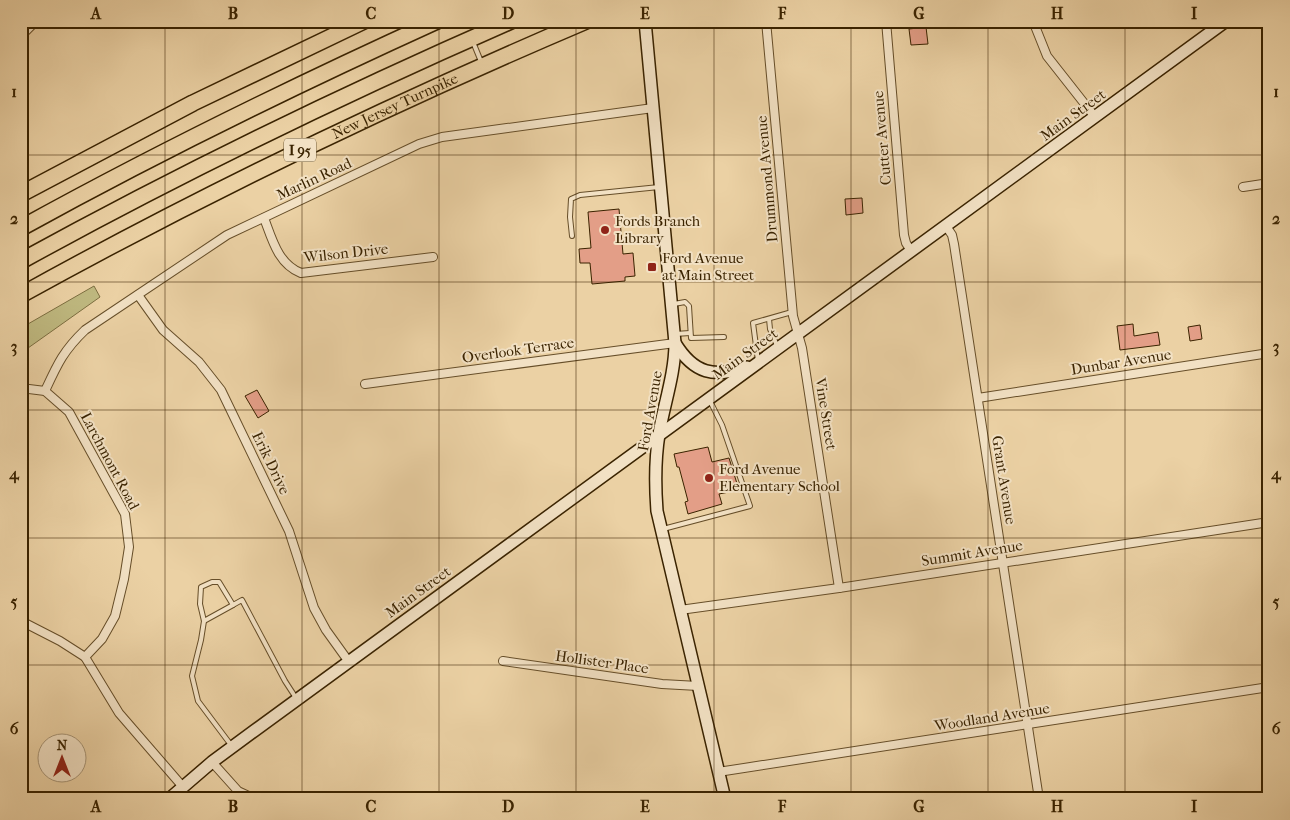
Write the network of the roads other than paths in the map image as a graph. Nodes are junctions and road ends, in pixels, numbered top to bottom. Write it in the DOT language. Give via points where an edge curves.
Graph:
graph roads {
  1 [pos="36,21"];
  2 [pos="364,21"];
  3 [pos="437,21"];
  4 [pos="511,21"];
  5 [pos="586,21"];
  6 [pos="766,21"];
  7 [pos="886,21"];
  8 [pos="1033,21"];
  9 [pos="1226,21"];
  10 [pos="645,25"];
  11 [pos="471,39"];
  12 [pos="21,42"];
  13 [pos="483,66"];
  14 [pos="653,108"];
  15 [pos="1095,117"];
  16 [pos="1269,183"];
  17 [pos="661,187"];
  18 [pos="1243,187"];
  19 [pos="21,194"];
  20 [pos="264,218"];
  21 [pos="946,226"];
  22 [pos="21,228"];
  23 [pos="572,236"];
  24 [pos="911,251"];
  25 [pos="433,257"];
  26 [pos="21,261"];
  27 [pos="21,295"];
  28 [pos="138,295"];
  29 [pos="671,304"];
  30 [pos="793,312"];
  31 [pos="769,319"];
  32 [pos="690,333"];
  33 [pos="798,334"];
  34 [pos="724,337"];
  35 [pos="674,339"];
  36 [pos="778,348"];
  37 [pos="1269,353"];
  38 [pos="758,363"];
  39 [pos="365,384"];
  40 [pos="21,388"];
  41 [pos="45,391"];
  42 [pos="978,398"];
  43 [pos="709,399"];
  44 [pos="659,434"];
  45 [pos="1269,522"];
  46 [pos="661,530"];
  47 [pos="1003,562"];
  48 [pos="838,588"];
  49 [pos="233,605"];
  50 [pos="680,610"];
  51 [pos="21,621"];
  52 [pos="204,621"];
  53 [pos="84,657"];
  54 [pos="349,662"];
  55 [pos="503,662"];
  56 [pos="698,686"];
  57 [pos="1269,687"];
  58 [pos="297,699"];
  59 [pos="1028,725"];
  60 [pos="232,747"];
  61 [pos="212,762"];
  62 [pos="718,772"];
  63 [pos="183,787"];
  64 [pos="169,799"];
  65 [pos="255,799"];
  66 [pos="725,799"];
  67 [pos="1039,799"];
  1 -- 12 [label="street" via="22,36"];
  2 -- 19 [label="highway" via="193,103"];
  3 -- 22 [label="highway" via="221,122"];
  4 -- 11 [label="highway, New Jersey Turnpike / I 95"];
  5 -- 13 [label="highway, New Jersey Turnpike / I 95"];
  6 -- 30 [label="street, Drummond Avenue"];
  7 -- 24 [label="street, Cutter Avenue" via="904,235"];
  8 -- 15 [label="street" via="1047,56"];
  9 -- 15 [label="main road, Main Street"];
  10 -- 14 [label="main road, Ford Avenue"];
  11 -- 13 [label="lane"];
  11 -- 26 [label="highway, New Jersey Turnpike / I 95" via="224,153"];
  13 -- 27 [label="highway, New Jersey Turnpike / I 95" via="238,180"];
  14 -- 17 [label="main road, Ford Avenue"];
  14 -- 20 [label="street, Marlin Road" via="442,137 419,144"];
  15 -- 21 [label="main road, Main Street"];
  16 -- 18 [label="street"];
  17 -- 23 [label="lane" via="580,195 571,199"];
  17 -- 29 [label="main road, Ford Avenue"];
  20 -- 25 [label="street, Wilson Drive" via="280,256 291,269 301,273"];
  20 -- 28 [label="street, Marlin Road" via="227,235"];
  21 -- 24 [label="main road, Main Street"];
  21 -- 42 [label="street, Grant Avenue" via="954,244"];
  24 -- 33 [label="main road, Main Street"];
  28 -- 41 [label="street, Marlin Road" via="85,330 70,344 59,359"];
  28 -- 54 [label="street, Erik Drive" via="163,330 199,362 221,390 289,530 317,614"];
  29 -- 32 [label="lane" via="685,302 689,306"];
  29 -- 35 [label="main road, Ford Avenue"];
  30 -- 31 [label="lane"];
  30 -- 33 [label="street, Drummond Avenue"];
  31 -- 36 [label="lane"];
  31 -- 38 [label="lane" via="753,323"];
  32 -- 34 [label="lane" via="691,338"];
  32 -- 35 [label="lane"];
  33 -- 36 [label="main road, Main Street"];
  33 -- 48 [label="street, Vine Street"];
  35 -- 38 [label="main road" via="689,362 705,372 727,372"];
  35 -- 39 [label="street, Overlook Terrace"];
  35 -- 44 [label="main road, Ford Avenue" via="673,366"];
  36 -- 38 [label="main road, Main Street"];
  37 -- 42 [label="street, Dunbar Avenue"];
  38 -- 43 [label="main road, Main Street"];
  40 -- 41 [label="street"];
  41 -- 53 [label="street, Larchmont Road" via="69,412 125,514 129,548 116,616 102,640"];
  42 -- 47 [label="street, Grant Avenue"];
  43 -- 44 [label="main road, Main Street"];
  43 -- 46 [label="lane" via="722,425 750,506"];
  44 -- 46 [label="main road, Ford Avenue" via="656,489"];
  44 -- 54 [label="main road, Main Street"];
  45 -- 47 [label="street, Summit Avenue"];
  46 -- 50 [label="main road, Ford Avenue"];
  47 -- 48 [label="street, Summit Avenue"];
  47 -- 59 [label="street, Grant Avenue"];
  48 -- 50 [label="street, Summit Avenue"];
  49 -- 52 [label="lane"];
  49 -- 52 [label="lane" via="220,582 201,587"];
  49 -- 58 [label="lane" via="242,600"];
  50 -- 56 [label="main road, Ford Avenue"];
  51 -- 53 [label="street"];
  52 -- 60 [label="lane" via="192,676 198,701"];
  53 -- 63 [label="street" via="119,713"];
  54 -- 58 [label="main road, Main Street"];
  55 -- 56 [label="street, Hollister Place"];
  56 -- 62 [label="main road, Ford Avenue"];
  57 -- 59 [label="street, Woodland Avenue"];
  58 -- 60 [label="main road, Main Street"];
  59 -- 62 [label="street, Woodland Avenue"];
  59 -- 67 [label="street, Grant Avenue"];
  60 -- 61 [label="main road, Main Street"];
  61 -- 63 [label="main road, Main Street"];
  61 -- 65 [label="street" via="238,791"];
  62 -- 66 [label="main road, Ford Avenue"];
  63 -- 64 [label="main road, Main Street"];
}
